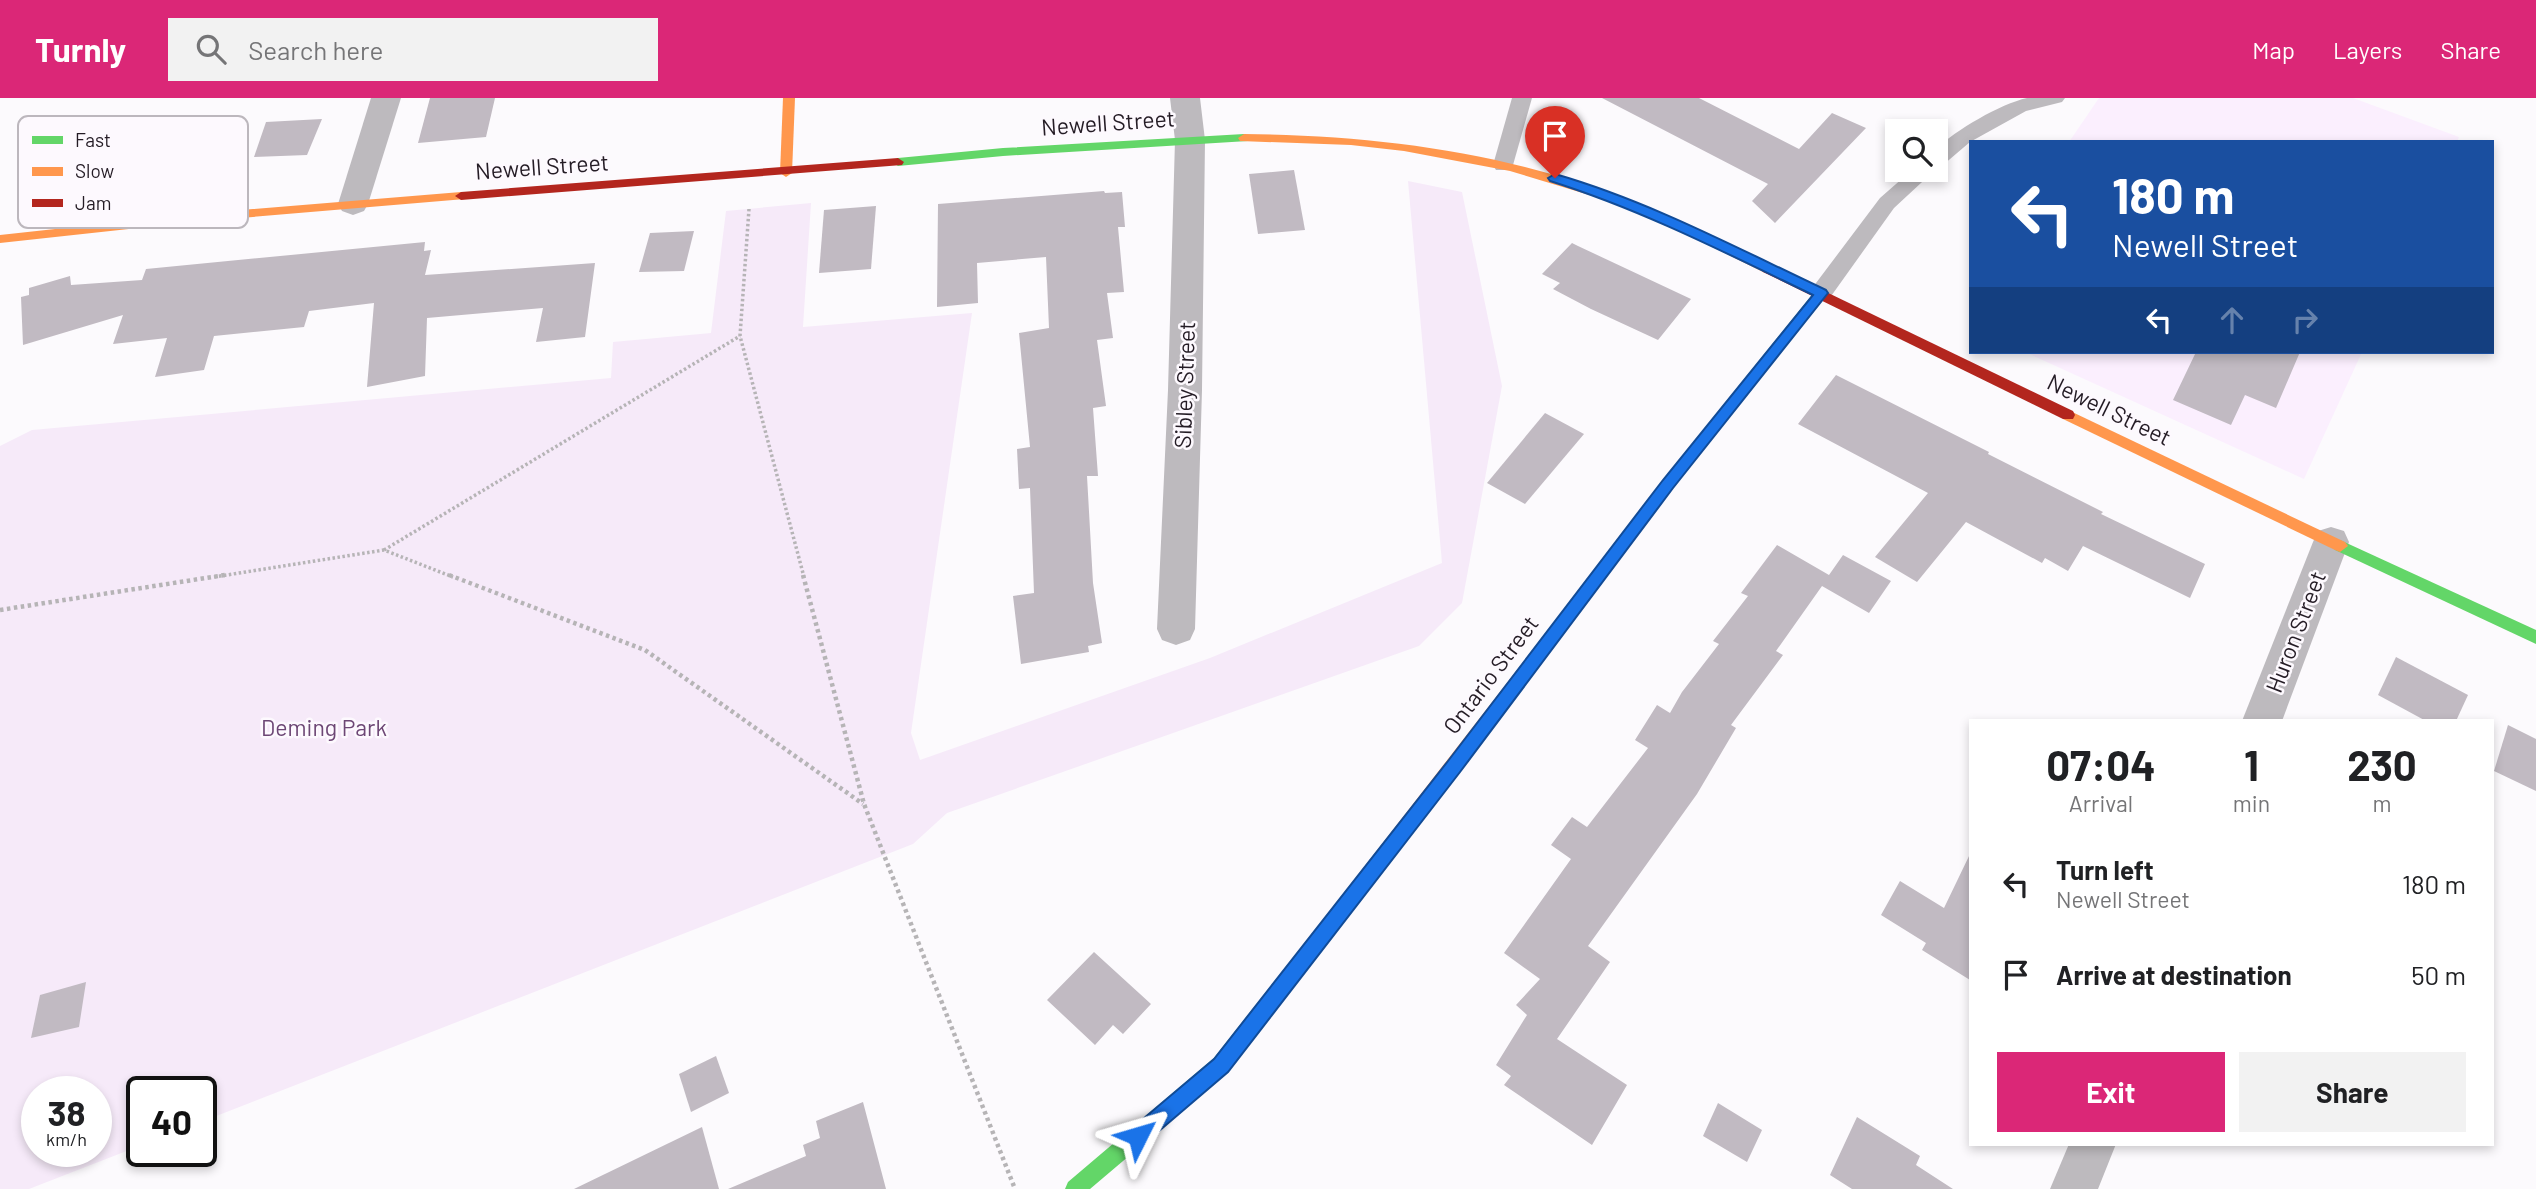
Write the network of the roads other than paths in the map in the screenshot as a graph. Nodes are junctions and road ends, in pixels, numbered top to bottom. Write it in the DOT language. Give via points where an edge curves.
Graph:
graph roads {
  1 [pos="386,98"];
  2 [pos="789,98"];
  3 [pos="1185,98"];
  4 [pos="1522,98"];
  5 [pos="2056,98"];
  6 [pos="1190,140"];
  7 [pos="1948,149"];
  8 [pos="1503,164"];
  9 [pos="786,173"];
  10 [pos="1911,182"];
  11 [pos="353,204"];
  12 [pos="248,212"];
  13 [pos="92,228"];
  14 [pos="0,239"];
  15 [pos="1821,293"];
  16 [pos="2331,542"];
  17 [pos="1176,629"];
  18 [pos="2536,637"];
  19 [pos="2263,719"];
  20 [pos="2092,1146"];
  21 [pos="1075,1189"];
  22 [pos="2074,1189"];
  1 -- 11 [label="street"];
  2 -- 9 [label="street"];
  3 -- 6 [label="street, Sibley Street"];
  4 -- 8 [label="lane"];
  5 -- 7 [label="lane" via="2020,106"];
  6 -- 8 [label="street, Newell Street" via="1343,139"];
  6 -- 9 [label="street, Newell Street" via="981,153"];
  6 -- 17 [label="street, Sibley Street"];
  8 -- 15 [label="street, Newell Street" via="1599,192 1651,213"];
  9 -- 11 [label="street, Newell Street"];
  10 -- 15 [label="lane, Ontario Street" via="1887,203"];
  11 -- 12 [label="street, Newell Street"];
  13 -- 14 [label="street, Newell Street"];
  15 -- 16 [label="street, Newell Street"];
  15 -- 21 [label="street, Ontario Street" via="1668,484 1221,1065"];
  16 -- 18 [label="street, Newell Street"];
  16 -- 19 [label="street, Huron Street"];
  20 -- 22 [label="street"];
}
